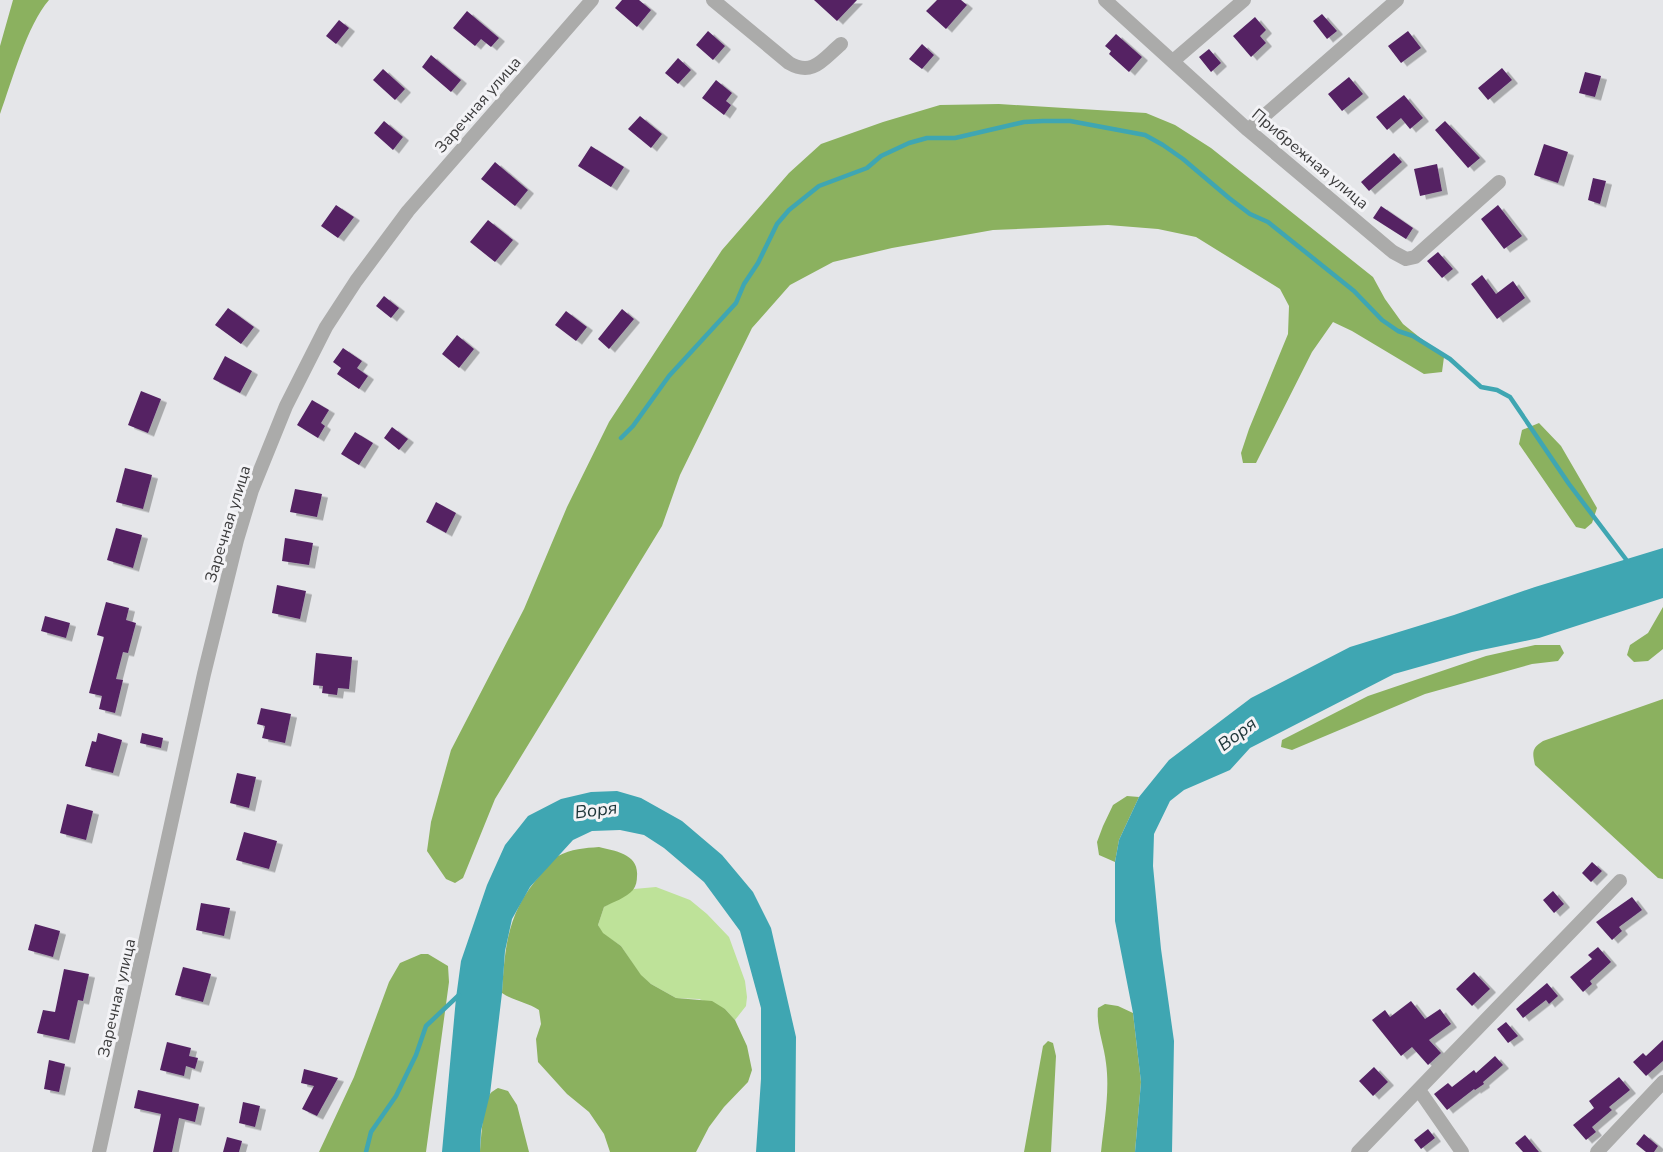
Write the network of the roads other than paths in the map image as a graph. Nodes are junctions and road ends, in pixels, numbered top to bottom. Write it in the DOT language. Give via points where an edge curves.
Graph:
graph roads {
  1 [pos="592,0"];
  2 [pos="713,0"];
  3 [pos="1105,0"];
  4 [pos="1244,0"];
  5 [pos="1396,0"];
  6 [pos="841,44"];
  7 [pos="1173,61"];
  8 [pos="1248,130"];
  9 [pos="1499,182"];
  10 [pos="1620,881"];
  11 [pos="1663,1082"];
  12 [pos="1419,1090"];
  13 [pos="99,1152"];
  14 [pos="1358,1152"];
  15 [pos="1462,1152"];
  16 [pos="1597,1152"];
  1 -- 13 [label="street, Заречная улица" via="408,212 326,327 286,406 252,490 237,540"];
  2 -- 6 [label="street" via="799,68 806,70 816,65"];
  3 -- 7 [label="street, Прибрежная улица"];
  4 -- 7 [label="street"];
  5 -- 8 [label="street"];
  7 -- 8 [label="street, Прибрежная улица"];
  8 -- 9 [label="street, Прибрежная улица" via="1406,259 1414,257"];
  10 -- 12 [label="street"];
  11 -- 16 [label="street"];
  12 -- 14 [label="street"];
  12 -- 15 [label="street"];
}
